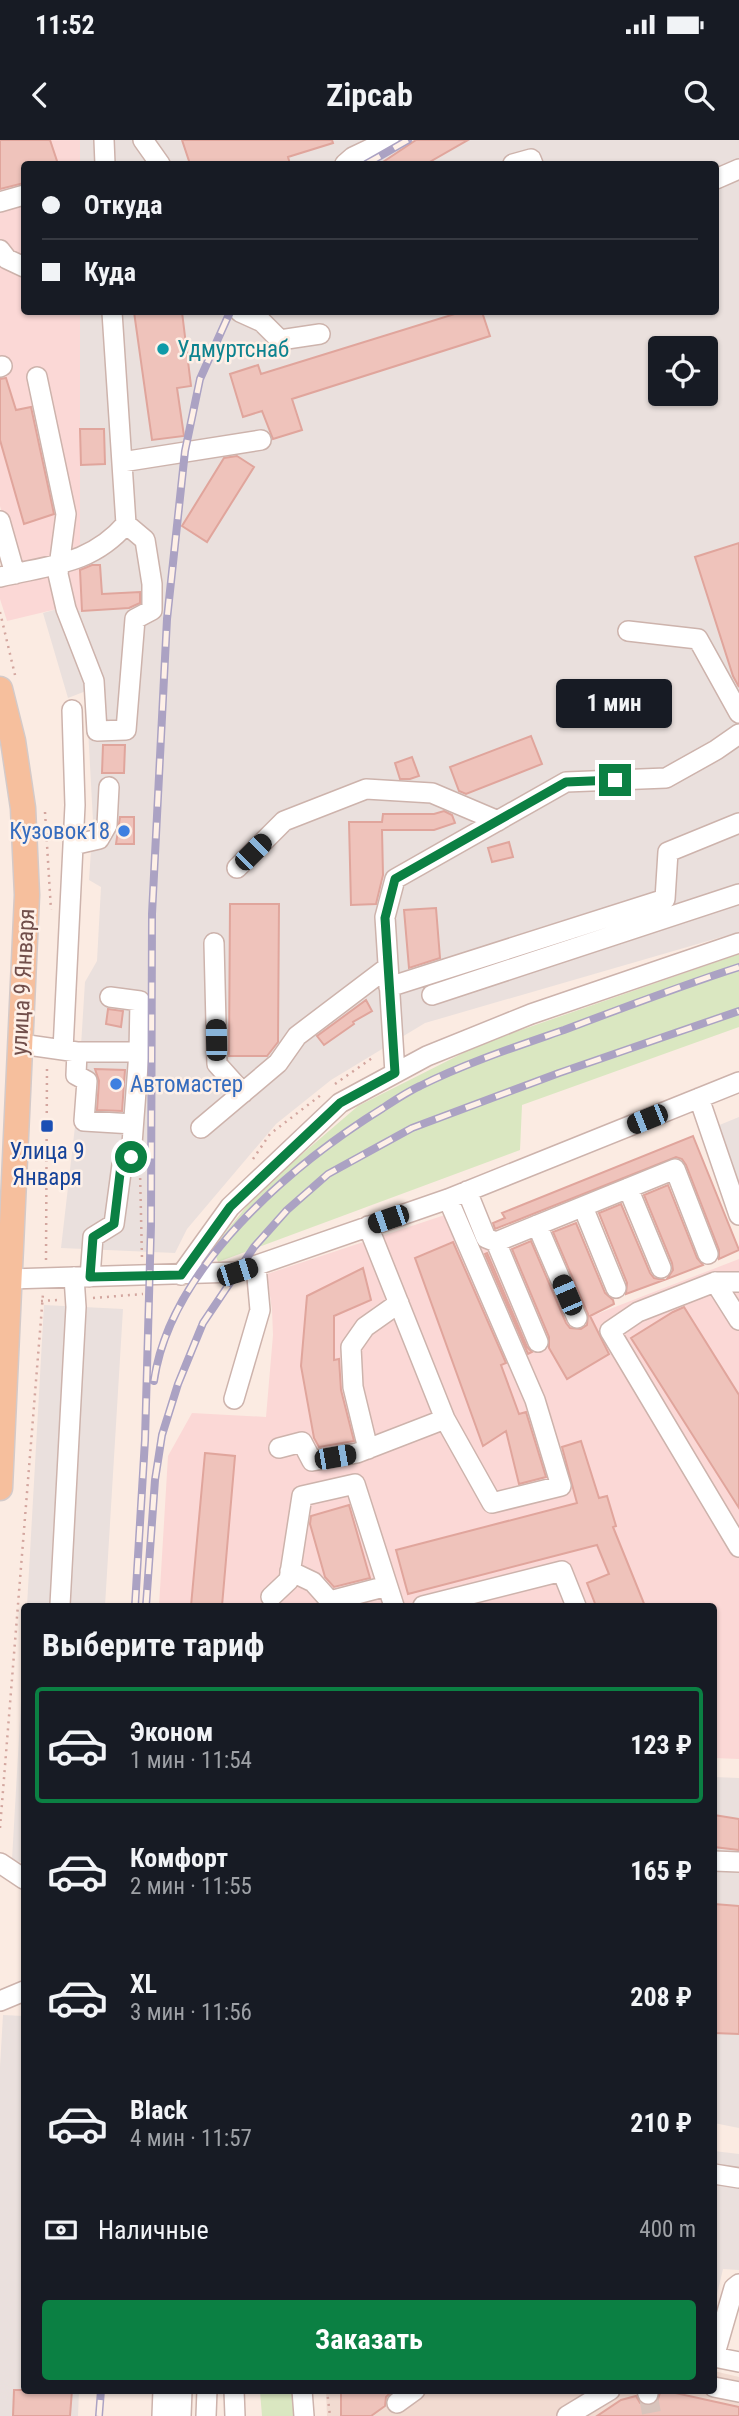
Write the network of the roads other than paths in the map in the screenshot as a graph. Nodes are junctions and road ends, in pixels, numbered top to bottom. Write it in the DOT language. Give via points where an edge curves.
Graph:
graph roads {
  1 [pos="104,140"];
  2 [pos="143,140"];
  3 [pos="389,140"];
  4 [pos="105,161"];
  5 [pos="158,161"];
  6 [pos="348,161"];
  7 [pos="739,169"];
  8 [pos="719,178"];
  9 [pos="21,196"];
  10 [pos="0,202"];
  11 [pos="0,250"];
  12 [pos="21,266"];
  13 [pos="112,315"];
  14 [pos="247,315"];
  15 [pos="320,334"];
  16 [pos="37,377"];
  17 [pos="261,440"];
  18 [pos="122,462"];
  19 [pos="0,521"];
  20 [pos="126,524"];
  21 [pos="59,564"];
  22 [pos="8,575"];
  23 [pos="628,631"];
  24 [pos="0,689"];
  25 [pos="72,710"];
  26 [pos="739,713"];
  27 [pos="739,734"];
  28 [pos="109,787"];
  29 [pos="498,821"];
  30 [pos="739,823"];
  31 [pos="73,845"];
  32 [pos="237,868"];
  33 [pos="739,894"];
  34 [pos="665,899"];
  35 [pos="663,919"];
  36 [pos="214,943"];
  37 [pos="739,943"];
  38 [pos="389,977"];
  39 [pos="432,995"];
  40 [pos="110,997"];
  41 [pos="21,1044"];
  42 [pos="70,1051"];
  43 [pos="139,1052"];
  44 [pos="395,1073"];
  45 [pos="739,1082"];
  46 [pos="243,1093"];
  47 [pos="699,1098"];
  48 [pos="133,1124"];
  49 [pos="201,1128"];
  50 [pos="628,1188"];
  51 [pos="467,1191"];
  52 [pos="448,1199"];
  53 [pos="583,1206"];
  54 [pos="739,1215"];
  55 [pos="537,1225"];
  56 [pos="368,1226"];
  57 [pos="6,1231"];
  58 [pos="496,1242"];
  59 [pos="708,1254"];
  60 [pos="256,1266"];
  61 [pos="661,1268"];
  62 [pos="181,1275"];
  63 [pos="82,1277"];
  64 [pos="10,1279"];
  65 [pos="715,1282"];
  66 [pos="739,1282"];
  67 [pos="616,1288"];
  68 [pos="399,1303"];
  69 [pos="578,1318"];
  70 [pos="739,1320"];
  71 [pos="538,1342"];
  72 [pos="234,1399"];
  73 [pos="445,1419"];
  74 [pos="279,1448"];
  75 [pos="368,1449"];
  76 [pos="0,1488"];
  77 [pos="739,1547"];
  78 [pos="290,1572"];
  79 [pos="387,1586"];
  80 [pos="271,1597"];
  81 [pos="60,1603"];
  82 [pos="393,1603"];
  83 [pos="435,1603"];
  84 [pos="575,1603"];
  85 [pos="717,1861"];
  86 [pos="739,1862"];
  87 [pos="0,1863"];
  88 [pos="21,1877"];
  89 [pos="21,1992"];
  90 [pos="0,2001"];
  91 [pos="739,2178"];
  92 [pos="717,2179"];
  93 [pos="739,2284"];
  94 [pos="717,2347"];
  95 [pos="717,2358"];
  96 [pos="739,2362"];
  97 [pos="717,2388"];
  98 [pos="739,2392"];
  99 [pos="163,2394"];
  100 [pos="182,2394"];
  101 [pos="207,2394"];
  102 [pos="234,2394"];
  103 [pos="302,2394"];
  104 [pos="409,2394"];
  105 [pos="603,2394"];
  106 [pos="397,2403"];
  107 [pos="162,2416"];
  108 [pos="181,2416"];
  109 [pos="206,2416"];
  110 [pos="235,2416"];
  111 [pos="304,2416"];
  112 [pos="567,2416"];
  1 -- 4 [label="street"];
  2 -- 5 [label="street"];
  3 -- 6 [label="street"];
  7 -- 8 [label="street"];
  9 -- 10 [label="street"];
  11 -- 12 [label="street"];
  13 -- 18 [label="street"];
  14 -- 15 [label="street" via="262,322 280,341"];
  16 -- 21 [label="street" via="66,514"];
  17 -- 18 [label="street"];
  18 -- 20 [label="street"];
  19 -- 22 [label="street"];
  20 -- 21 [label="street" via="112,540 80,559"];
  20 -- 21 [label="street" via="145,540 152,584 152,610 135,619 126,730 97,732 93,681 66,609"];
  21 -- 22 [label="street"];
  23 -- 26 [label="street" via="698,639"];
  24 -- 41 [label="main road, улица 9 Января" via="23,808 27,895"];
  25 -- 31 [label="street"];
  27 -- 29 [label="street" via="666,778 566,782"];
  28 -- 31 [label="street" via="107,825 99,839"];
  29 -- 32 [label="street" via="432,793 366,789 284,821"];
  29 -- 38 [label="street" via="395,879 385,918"];
  30 -- 34 [label="street" via="668,852"];
  31 -- 42 [label="street"];
  33 -- 35 [label="street"];
  34 -- 35 [label="street"];
  34 -- 38 [label="street"];
  35 -- 39 [label="street"];
  36 -- 46 [label="street" via="217,1064"];
  37 -- 44 [label="street" via="531,1014"];
  38 -- 44 [label="street"];
  38 -- 46 [label="street" via="297,1036 278,1063"];
  40 -- 43 [label="street" via="140,1001"];
  41 -- 42 [label="street"];
  41 -- 57 [label="main road, улица 9 Января"];
  42 -- 43 [label="street"];
  42 -- 48 [label="street" via="76,1075 87,1082 85,1121"];
  43 -- 48 [label="street"];
  44 -- 62 [label="street" via="340,1103 230,1207"];
  45 -- 47 [label="street"];
  46 -- 49 [label="street"];
  47 -- 51 [label="street"];
  47 -- 54 [label="street"];
  48 -- 63 [label="street" via="131,1157 121,1165 114,1224 93,1237"];
  50 -- 53 [label="street"];
  50 -- 59 [label="street" via="675,1169"];
  50 -- 61 [label="street"];
  51 -- 52 [label="street"];
  51 -- 58 [label="street" via="486,1238"];
  52 -- 56 [label="street"];
  52 -- 73 [label="street" via="535,1400 561,1486 492,1503"];
  53 -- 55 [label="street"];
  53 -- 67 [label="street"];
  55 -- 58 [label="street"];
  55 -- 69 [label="street"];
  56 -- 60 [label="street"];
  56 -- 68 [label="street"];
  57 -- 64 [label="main road, улица 9 Января"];
  58 -- 71 [label="street"];
  60 -- 62 [label="street" via="237,1272"];
  60 -- 72 [label="street" via="260,1310"];
  62 -- 63 [label="street"];
  63 -- 64 [label="street"];
  63 -- 81 [label="street" via="76,1307"];
  64 -- 76 [label="main road, улица 9 Января"];
  65 -- 66 [label="street"];
  65 -- 70 [label="street"];
  65 -- 77 [label="street" via="638,1312 610,1331"];
  68 -- 73 [label="street"];
  68 -- 75 [label="street" via="365,1327 351,1347 353,1387"];
  73 -- 75 [label="street"];
  74 -- 75 [label="street" via="302,1442 313,1461"];
  78 -- 79 [label="street" via="313,1582 331,1601"];
  78 -- 79 [label="street" via="302,1496 355,1484"];
  78 -- 80 [label="street" via="289,1580"];
  79 -- 82 [label="street"];
  83 -- 84 [label="street" via="562,1572"];
  85 -- 86 [label="street"];
  87 -- 88 [label="street"];
  89 -- 90 [label="street"];
  91 -- 92 [label="street"];
  93 -- 94 [label="street"];
  95 -- 96 [label="street"];
  97 -- 98 [label="street"];
  99 -- 107 [label="street"];
  100 -- 108 [label="street"];
  101 -- 109 [label="street"];
  102 -- 110 [label="street"];
  103 -- 111 [label="street"];
  104 -- 106 [label="street"];
  105 -- 112 [label="street"];
}
